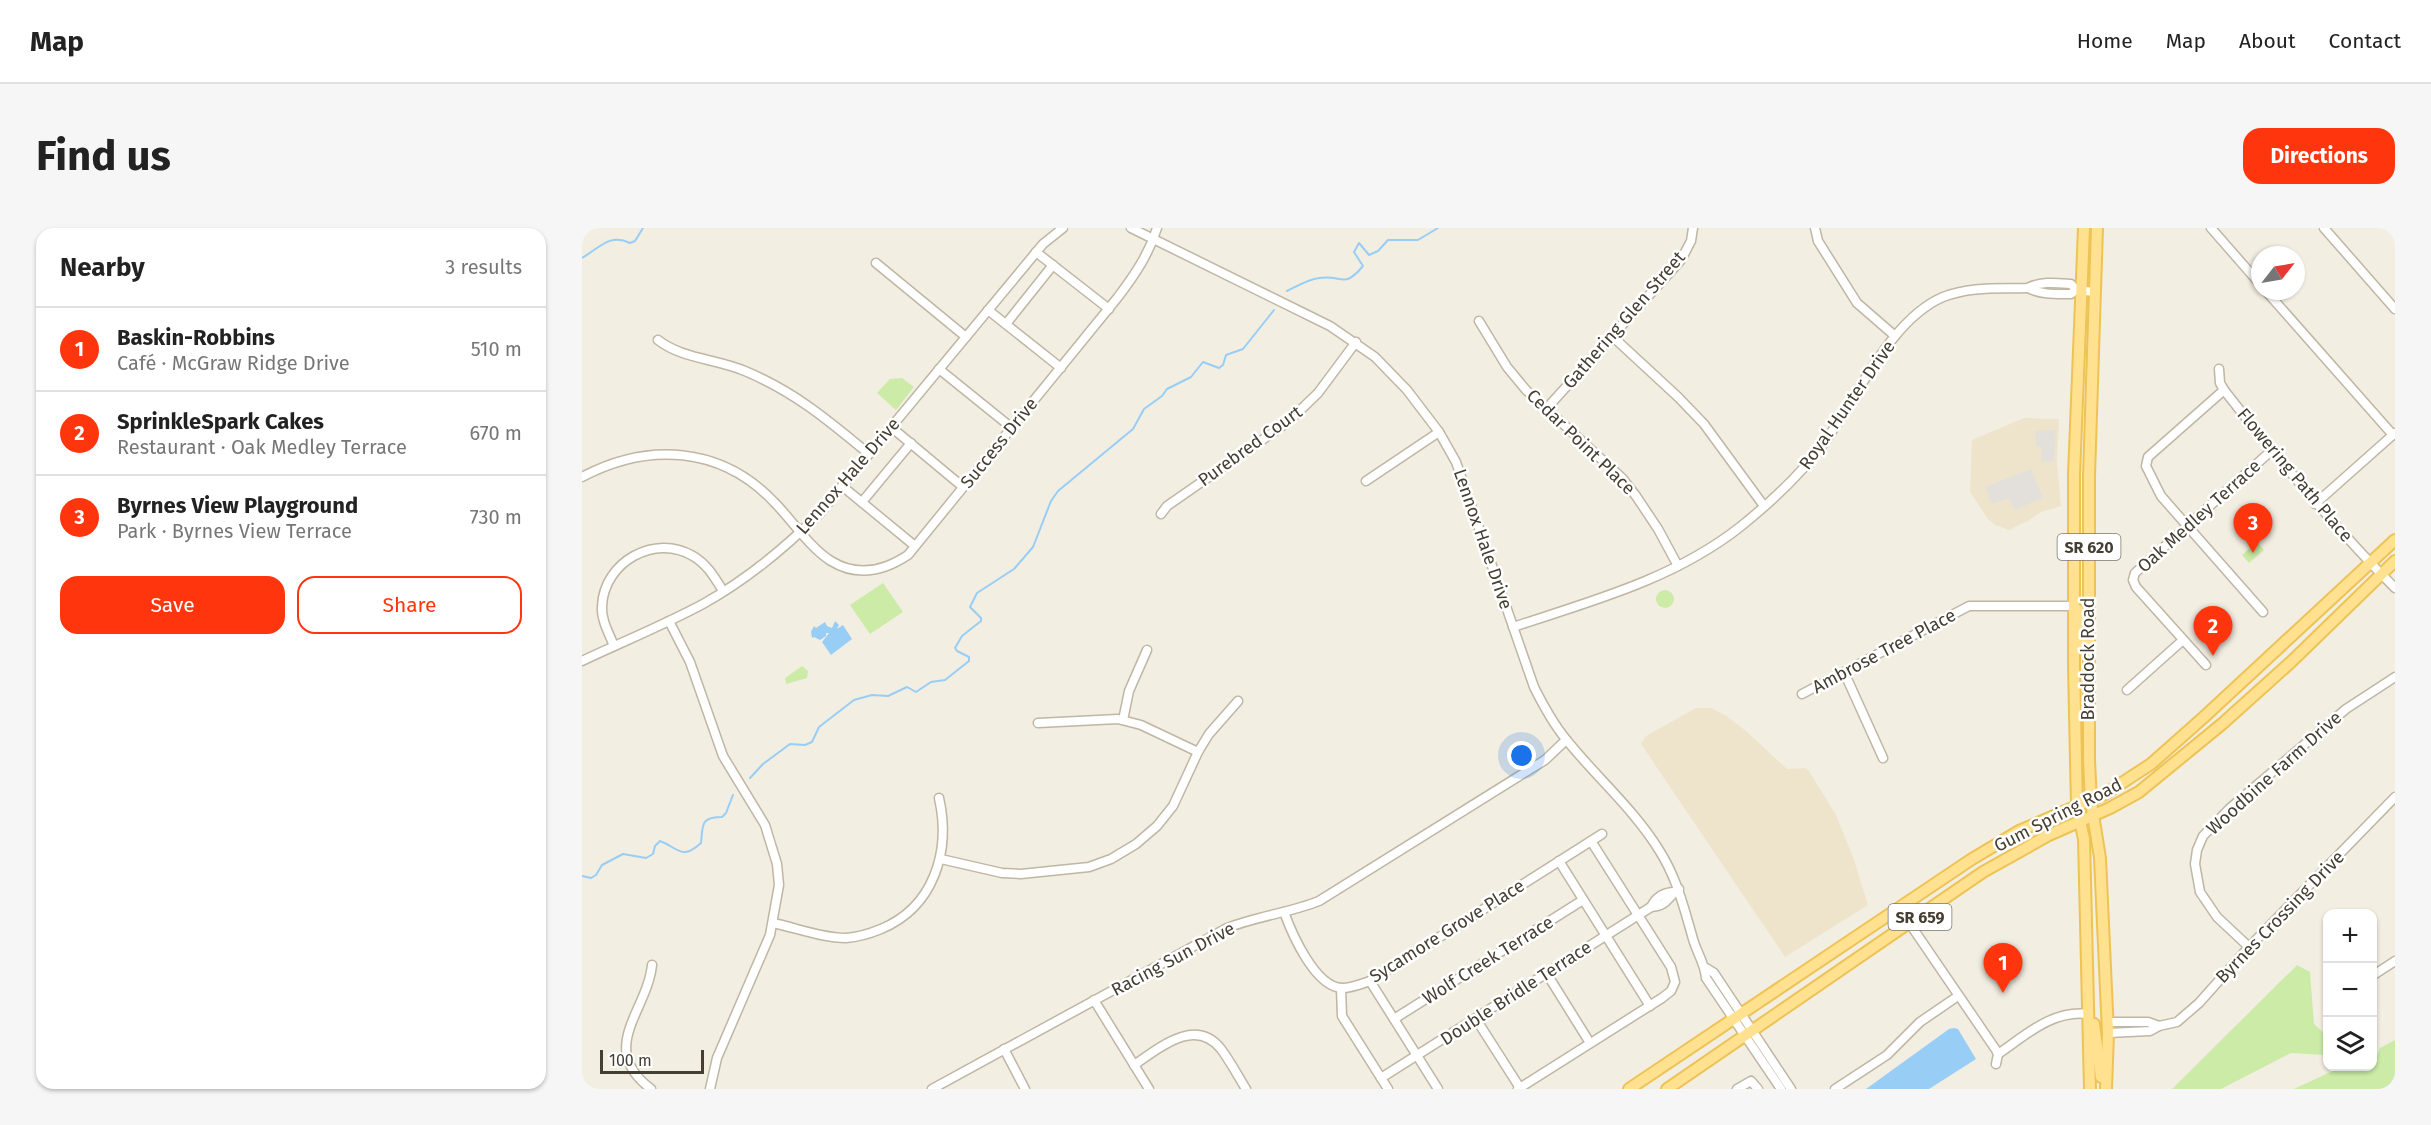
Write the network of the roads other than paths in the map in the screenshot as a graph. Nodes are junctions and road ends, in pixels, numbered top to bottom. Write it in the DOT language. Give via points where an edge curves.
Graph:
graph roads {
  1 [pos="1064,228"];
  2 [pos="1131,228"];
  3 [pos="1157,228"];
  4 [pos="1693,228"];
  5 [pos="1815,228"];
  6 [pos="2084,228"];
  7 [pos="2097,228"];
  8 [pos="2211,228"];
  9 [pos="2324,228"];
  10 [pos="1154,239"];
  11 [pos="1036,252"];
  12 [pos="876,263"];
  13 [pos="1053,265"];
  14 [pos="2251,274"];
  15 [pos="2078,290"];
  16 [pos="2094,292"];
  17 [pos="2274,300"];
  18 [pos="1109,309"];
  19 [pos="2395,309"];
  20 [pos="988,310"];
  21 [pos="1479,321"];
  22 [pos="1005,324"];
  23 [pos="1612,336"];
  24 [pos="1895,336"];
  25 [pos="966,337"];
  26 [pos="658,340"];
  27 [pos="1356,342"];
  28 [pos="1060,368"];
  29 [pos="939,369"];
  30 [pos="2219,369"];
  31 [pos="2224,390"];
  32 [pos="1547,408"];
  33 [pos="891,427"];
  34 [pos="1012,428"];
  35 [pos="1438,432"];
  36 [pos="2394,434"];
  37 [pos="911,443"];
  38 [pos="2271,451"];
  39 [pos="869,454"];
  40 [pos="2074,474"];
  41 [pos="582,477"];
  42 [pos="1366,481"];
  43 [pos="842,486"];
  44 [pos="963,487"];
  45 [pos="861,502"];
  46 [pos="2315,504"];
  47 [pos="1764,506"];
  48 [pos="1161,514"];
  49 [pos="2187,526"];
  50 [pos="801,531"];
  51 [pos="2395,540"];
  52 [pos="2089,541"];
  53 [pos="915,546"];
  54 [pos="2395,561"];
  55 [pos="2371,563"];
  56 [pos="1678,566"];
  57 [pos="2381,575"];
  58 [pos="2395,588"];
  59 [pos="723,591"];
  60 [pos="2073,606"];
  61 [pos="2263,612"];
  62 [pos="669,621"];
  63 [pos="1513,627"];
  64 [pos="2183,640"];
  65 [pos="614,646"];
  66 [pos="1147,650"];
  67 [pos="582,661"];
  68 [pos="2206,665"];
  69 [pos="2089,670"];
  70 [pos="1844,672"];
  71 [pos="2395,677"];
  72 [pos="2127,690"];
  73 [pos="1802,694"];
  74 [pos="1238,701"];
  75 [pos="1123,720"];
  76 [pos="1038,723"];
  77 [pos="1566,740"];
  78 [pos="1198,752"];
  79 [pos="1883,758"];
  80 [pos="2395,797"];
  81 [pos="939,798"];
  82 [pos="2091,802"];
  83 [pos="2077,807"];
  84 [pos="2093,816"];
  85 [pos="2080,821"];
  86 [pos="1602,834"];
  87 [pos="1591,841"];
  88 [pos="940,859"];
  89 [pos="1559,861"];
  90 [pos="1677,890"];
  91 [pos="1583,900"];
  92 [pos="1899,908"];
  93 [pos="1284,912"];
  94 [pos="1638,915"];
  95 [pos="773,922"];
  96 [pos="1910,924"];
  97 [pos="1605,936"];
  98 [pos="2249,947"];
  99 [pos="2395,961"];
  100 [pos="652,965"];
  101 [pos="2377,973"];
  102 [pos="1547,974"];
  103 [pos="1370,981"];
  104 [pos="1341,988"];
  105 [pos="1958,996"];
  106 [pos="1094,1000"];
  107 [pos="1650,1006"];
  108 [pos="2088,1014"];
  109 [pos="1737,1016"];
  110 [pos="1476,1018"];
  111 [pos="1394,1019"];
  112 [pos="2107,1028"];
  113 [pos="1750,1033"];
  114 [pos="1590,1043"];
  115 [pos="1004,1049"];
  116 [pos="1998,1054"];
  117 [pos="1417,1056"];
  118 [pos="1996,1064"];
  119 [pos="1134,1065"];
  120 [pos="1381,1078"];
  121 [pos="1519,1088"];
  122 [pos="651,1089"];
  123 [pos="711,1089"];
  124 [pos="932,1089"];
  125 [pos="1025,1089"];
  126 [pos="1149,1089"];
  127 [pos="1246,1089"];
  128 [pos="1388,1089"];
  129 [pos="1438,1089"];
  130 [pos="1629,1089"];
  131 [pos="1667,1089"];
  132 [pos="1737,1089"];
  133 [pos="1758,1089"];
  134 [pos="1781,1089"];
  135 [pos="1791,1089"];
  136 [pos="1834,1089"];
  137 [pos="2090,1089"];
  138 [pos="2104,1089"];
  1 -- 11 [label="street, Lennox Hale Drive"];
  2 -- 10 [label="street, Lennox Hale Drive"];
  3 -- 10 [label="street, Success Drive"];
  4 -- 23 [label="street, Gathering Glen Street" via="1681,260"];
  5 -- 24 [label="street" via="1818,241 1857,303"];
  6 -- 15 [label="main road, Braddock Road"];
  7 -- 16 [label="main road, Braddock Road / SR 620"];
  8 -- 14 [label="street"];
  9 -- 19 [label="street"];
  10 -- 18 [label="street, Success Drive"];
  10 -- 27 [label="street, Lennox Hale Drive" via="1307,313"];
  11 -- 13 [label="street"];
  11 -- 20 [label="street, Lennox Hale Drive"];
  12 -- 25 [label="street"];
  13 -- 18 [label="street"];
  13 -- 22 [label="street"];
  15 -- 16 [label="street, Royal Hunter Drive"];
  15 -- 24 [label="street, Royal Hunter Drive" via="2072,294 2038,293 2028,288 1959,291 1918,312"];
  15 -- 40 [label="main road, Braddock Road"];
  16 -- 52 [label="main road, Braddock Road / SR 620"];
  17 -- 36 [label="street"];
  18 -- 28 [label="street, Success Drive"];
  20 -- 22 [label="street"];
  20 -- 25 [label="street, Lennox Hale Drive"];
  21 -- 32 [label="street, Cedar Point Place" via="1507,367"];
  22 -- 28 [label="street"];
  23 -- 32 [label="street, Gathering Glen Street"];
  23 -- 47 [label="street" via="1704,424"];
  24 -- 47 [label="street, Royal Hunter Drive" via="1822,446"];
  25 -- 29 [label="street, Lennox Hale Drive"];
  26 -- 39 [label="street" via="672,349 729,364 770,382 811,406"];
  27 -- 35 [label="street, Lennox Hale Drive" via="1407,390"];
  27 -- 48 [label="street, Purebred Court" via="1318,393 1288,422"];
  28 -- 34 [label="street, Success Drive"];
  29 -- 33 [label="street, Lennox Hale Drive"];
  29 -- 34 [label="street"];
  30 -- 31 [label="street, Flowering Path Place"];
  31 -- 38 [label="street, Flowering Path Place"];
  31 -- 49 [label="street" via="2148,457 2146,466 2151,479"];
  32 -- 56 [label="street, Cedar Point Place" via="1622,478"];
  33 -- 37 [label="street"];
  33 -- 39 [label="street, Lennox Hale Drive"];
  34 -- 44 [label="street, Success Drive"];
  35 -- 42 [label="street"];
  35 -- 63 [label="street, Lennox Hale Drive" via="1467,488"];
  36 -- 46 [label="street"];
  37 -- 44 [label="street"];
  37 -- 45 [label="street"];
  38 -- 46 [label="street, Flowering Path Place"];
  38 -- 49 [label="street, Oak Medley Terrace"];
  39 -- 43 [label="street, Lennox Hale Drive"];
  40 -- 52 [label="main road" via="2083,488 2083,532"];
  40 -- 60 [label="main road, Braddock Road"];
  41 -- 50 [label="street, Success Drive" via="644,455 699,457 749,480"];
  43 -- 45 [label="street"];
  43 -- 50 [label="street, Lennox Hale Drive"];
  44 -- 53 [label="street, Success Drive"];
  45 -- 53 [label="street"];
  46 -- 55 [label="street, Flowering Path Place"];
  47 -- 56 [label="street, Royal Hunter Drive" via="1738,528"];
  49 -- 61 [label="street"];
  49 -- 64 [label="street, Oak Medley Terrace" via="2135,573 2133,580"];
  50 -- 53 [label="street, Success Drive" via="830,560 851,569 881,569"];
  50 -- 59 [label="street, Lennox Hale Drive"];
  51 -- 55 [label="main road, Gum Spring Road / SR 659"];
  52 -- 69 [label="main road, Braddock Road / SR 620"];
  54 -- 57 [label="main road, Gum Spring Road / SR 659"];
  55 -- 57 [label="street, Flowering Path Place"];
  55 -- 82 [label="main road, Gum Spring Road / SR 659" via="2151,764"];
  56 -- 63 [label="street, Royal Hunter Drive" via="1619,592"];
  57 -- 58 [label="street, Flowering Path Place"];
  57 -- 84 [label="main road, Gum Spring Road / SR 659" via="2291,662 2155,781"];
  59 -- 62 [label="street, Lennox Hale Drive"];
  59 -- 65 [label="street" via="708,569 683,551 664,548 638,553 616,570 604,594 603,617"];
  60 -- 69 [label="main road" via="2079,610 2082,656"];
  60 -- 70 [label="street, Ambrose Tree Place" via="1969,606"];
  60 -- 83 [label="main road, Braddock Road"];
  62 -- 65 [label="street, Lennox Hale Drive"];
  62 -- 95 [label="street" via="690,662 723,756 771,839 779,885"];
  63 -- 77 [label="street, Lennox Hale Drive" via="1534,687"];
  64 -- 68 [label="street, Oak Medley Terrace"];
  64 -- 72 [label="street"];
  65 -- 67 [label="street, Lennox Hale Drive"];
  66 -- 75 [label="street" via="1129,691"];
  69 -- 82 [label="main road, Braddock Road / SR 620"];
  70 -- 73 [label="street, Ambrose Tree Place"];
  70 -- 79 [label="street"];
  71 -- 98 [label="street, Woodbine Farm Drive" via="2346,709 2203,836 2195,864 2200,892 2217,917"];
  74 -- 78 [label="street" via="1213,728"];
  75 -- 76 [label="street"];
  75 -- 78 [label="street"];
  77 -- 90 [label="street, Lennox Hale Drive" via="1642,825 1660,852"];
  77 -- 93 [label="street, Racing Sun Drive" via="1545,760 1319,901"];
  78 -- 88 [label="street" via="1169,812 1136,844 1111,859 1089,867 1021,874"];
  80 -- 98 [label="street, Byrnes Crossing Drive"];
  81 -- 88 [label="street" via="943,816"];
  82 -- 83 [label="main road, Gum Spring Road / SR 659"];
  82 -- 84 [label="main road, Braddock Road / SR 620"];
  83 -- 85 [label="main road, Braddock Road"];
  83 -- 92 [label="main road, Gum Spring Road / SR 659" via="2019,831"];
  84 -- 85 [label="main road, Gum Spring Road / SR 659"];
  84 -- 112 [label="main road, Braddock Road / SR 620" via="2100,858"];
  85 -- 96 [label="main road, Gum Spring Road / SR 659" via="2007,858"];
  85 -- 108 [label="main road, Braddock Road" via="2084,839"];
  86 -- 87 [label="street, Sycamore Grove Place"];
  87 -- 89 [label="street, Sycamore Grove Place"];
  87 -- 94 [label="street"];
  88 -- 95 [label="street" via="925,895 911,912 865,935 833,937"];
  89 -- 91 [label="street"];
  89 -- 103 [label="street, Sycamore Grove Place"];
  90 -- 94 [label="street, Double Bridle Terrace" via="1666,892"];
  90 -- 109 [label="street, Lennox Hale Drive" via="1696,950"];
  91 -- 97 [label="street"];
  91 -- 111 [label="street, Wolf Creek Terrace"];
  92 -- 96 [label="street"];
  92 -- 109 [label="main road, Gum Spring Road / SR 659"];
  93 -- 104 [label="street" via="1289,928 1315,971"];
  93 -- 106 [label="street, Racing Sun Drive" via="1227,928"];
  94 -- 97 [label="street, Double Bridle Terrace"];
  94 -- 107 [label="street" via="1675,978 1671,991"];
  95 -- 123 [label="street" via="717,1058"];
  96 -- 105 [label="street"];
  96 -- 113 [label="main road, Gum Spring Road / SR 659"];
  97 -- 102 [label="street, Double Bridle Terrace"];
  97 -- 107 [label="street"];
  98 -- 112 [label="street, Byrnes Crossing Drive" via="2177,1022 2150,1031"];
  99 -- 101 [label="street"];
  100 -- 122 [label="street" via="649,985 627,1032 626,1048 634,1074"];
  102 -- 110 [label="street, Double Bridle Terrace"];
  102 -- 114 [label="street"];
  103 -- 104 [label="street, Sycamore Grove Place"];
  103 -- 111 [label="street"];
  104 -- 120 [label="street" via="1342,1016"];
  105 -- 116 [label="street"];
  105 -- 136 [label="street" via="1920,1022 1887,1055"];
  106 -- 115 [label="street, Racing Sun Drive"];
  106 -- 119 [label="street"];
  107 -- 114 [label="street"];
  108 -- 116 [label="street" via="2070,1013 2053,1018"];
  108 -- 137 [label="main road, Braddock Road"];
  108 -- 138 [label="main road" via="2096,1029"];
  109 -- 113 [label="street, Lennox Hale Drive"];
  109 -- 130 [label="main road, Gum Spring Road / SR 659"];
  110 -- 117 [label="street, Double Bridle Terrace"];
  110 -- 121 [label="street"];
  111 -- 117 [label="street"];
  112 -- 138 [label="main road, Braddock Road / SR 620"];
  113 -- 131 [label="main road, Gum Spring Road / SR 659"];
  113 -- 134 [label="street"];
  113 -- 135 [label="street"];
  114 -- 121 [label="street"];
  115 -- 124 [label="street, Racing Sun Drive"];
  115 -- 125 [label="street"];
  116 -- 118 [label="street"];
  117 -- 120 [label="street, Double Bridle Terrace"];
  117 -- 129 [label="street"];
  119 -- 126 [label="street"];
  119 -- 127 [label="street" via="1172,1040 1192,1034 1220,1048"];
  120 -- 128 [label="street"];
  132 -- 133 [label="street" via="1749,1081"];
}
